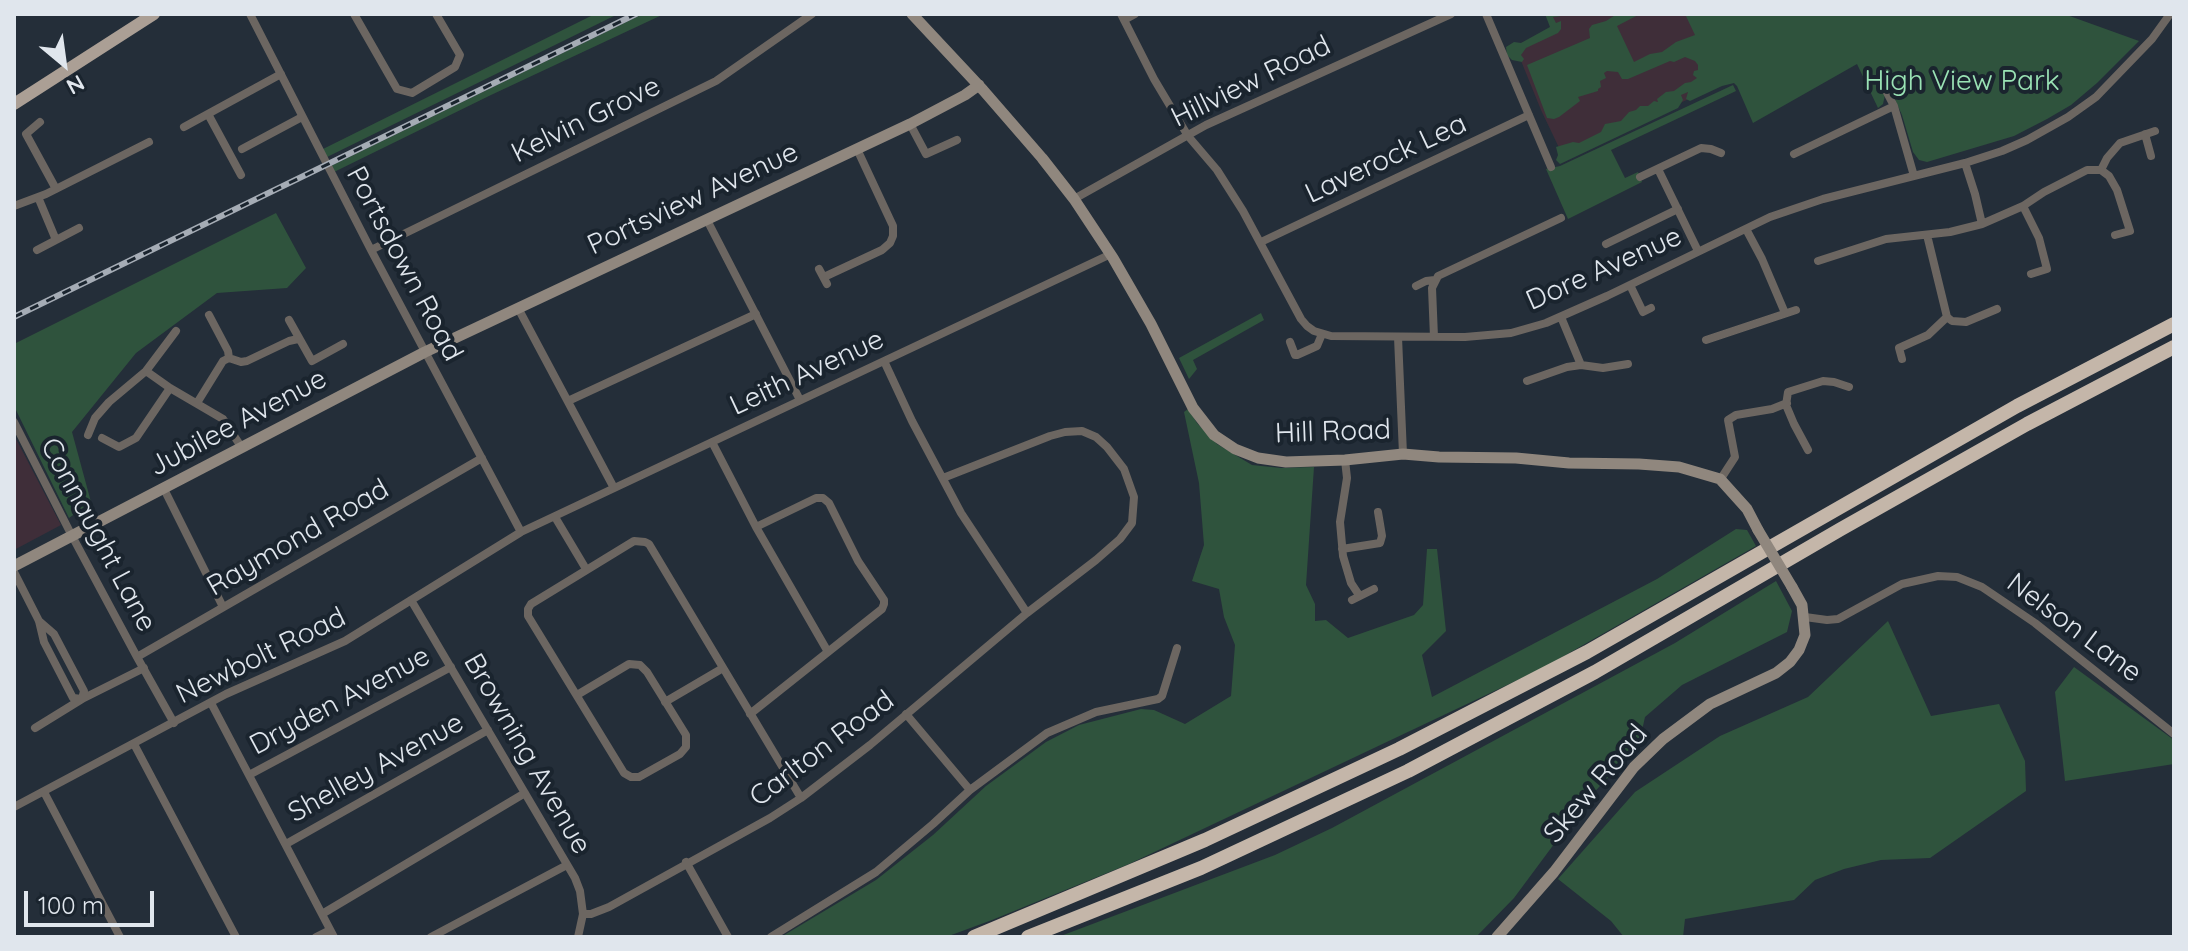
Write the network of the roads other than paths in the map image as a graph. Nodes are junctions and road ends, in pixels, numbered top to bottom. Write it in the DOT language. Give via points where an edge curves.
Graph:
graph roads {
  1 [pos="154,14"];
  2 [pos="250,14"];
  3 [pos="354,14"];
  4 [pos="436,14"];
  5 [pos="812,14"];
  6 [pos="912,14"];
  7 [pos="1135,14"];
  8 [pos="1451,14"];
  9 [pos="1486,14"];
  10 [pos="2170,14"];
  11 [pos="1122,17"];
  12 [pos="2170,25"];
  13 [pos="281,74"];
  14 [pos="979,85"];
  15 [pos="1883,85"];
  16 [pos="14,104"];
  17 [pos="1894,106"];
  18 [pos="208,114"];
  19 [pos="1529,115"];
  20 [pos="302,117"];
  21 [pos="40,122"];
  22 [pos="910,124"];
  23 [pos="184,127"];
  24 [pos="2155,131"];
  25 [pos="2145,134"];
  26 [pos="1188,136"];
  27 [pos="957,140"];
  28 [pos="149,142"];
  29 [pos="242,149"];
  30 [pos="857,149"];
  31 [pos="1721,153"];
  32 [pos="1794,154"];
  33 [pos="2151,156"];
  34 [pos="1965,163"];
  35 [pos="1551,167"];
  36 [pos="1658,169"];
  37 [pos="2101,170"];
  38 [pos="241,175"];
  39 [pos="1914,176"];
  40 [pos="1640,177"];
  41 [pos="56,189"];
  42 [pos="38,197"];
  43 [pos="1074,199"];
  44 [pos="14,206"];
  45 [pos="2023,206"];
  46 [pos="1678,209"];
  47 [pos="1561,218"];
  48 [pos="707,220"];
  49 [pos="1982,224"];
  50 [pos="79,228"];
  51 [pos="1746,229"];
  52 [pos="1627,233"];
  53 [pos="1927,235"];
  54 [pos="2115,235"];
  55 [pos="56,240"];
  56 [pos="1261,242"];
  57 [pos="1632,243"];
  58 [pos="1606,244"];
  59 [pos="37,250"];
  60 [pos="371,250"];
  61 [pos="1698,251"];
  62 [pos="1111,254"];
  63 [pos="1818,261"];
  64 [pos="2031,274"];
  65 [pos="823,277"];
  66 [pos="1435,280"];
  67 [pos="1630,285"];
  68 [pos="1416,286"];
  69 [pos="518,308"];
  70 [pos="1651,308"];
  71 [pos="1997,309"];
  72 [pos="1796,310"];
  73 [pos="1785,313"];
  74 [pos="756,314"];
  75 [pos="209,315"];
  76 [pos="1561,317"];
  77 [pos="1947,317"];
  78 [pos="289,320"];
  79 [pos="2174,324"];
  80 [pos="176,331"];
  81 [pos="1322,334"];
  82 [pos="1398,337"];
  83 [pos="1434,337"];
  84 [pos="298,339"];
  85 [pos="1706,340"];
  86 [pos="1290,342"];
  87 [pos="343,344"];
  88 [pos="2174,347"];
  89 [pos="425,352"];
  90 [pos="229,358"];
  91 [pos="1902,359"];
  92 [pos="884,361"];
  93 [pos="1628,364"];
  94 [pos="1581,365"];
  95 [pos="146,371"];
  96 [pos="1833,372"];
  97 [pos="1527,381"];
  98 [pos="1834,382"];
  99 [pos="1849,387"];
  100 [pos="170,388"];
  101 [pos="800,400"];
  102 [pos="568,401"];
  103 [pos="197,403"];
  104 [pos="1787,403"];
  105 [pos="14,422"];
  106 [pos="88,435"];
  107 [pos="102,438"];
  108 [pos="712,442"];
  109 [pos="242,448"];
  110 [pos="1808,450"];
  111 [pos="1403,454"];
  112 [pos="482,458"];
  113 [pos="1345,460"];
  114 [pos="943,478"];
  115 [pos="1720,480"];
  116 [pos="614,488"];
  117 [pos="164,489"];
  118 [pos="1378,512"];
  119 [pos="555,517"];
  120 [pos="756,527"];
  121 [pos="521,532"];
  122 [pos="71,534"];
  123 [pos="1342,549"];
  124 [pos="14,566"];
  125 [pos="586,569"];
  126 [pos="14,572"];
  127 [pos="1374,589"];
  128 [pos="411,600"];
  129 [pos="223,607"];
  130 [pos="1027,613"];
  131 [pos="1805,617"];
  132 [pos="1177,648"];
  133 [pos="828,652"];
  134 [pos="137,657"];
  135 [pos="451,667"];
  136 [pos="144,668"];
  137 [pos="723,668"];
  138 [pos="577,695"];
  139 [pos="82,699"];
  140 [pos="665,702"];
  141 [pos="211,703"];
  142 [pos="750,714"];
  143 [pos="906,714"];
  144 [pos="174,723"];
  145 [pos="35,728"];
  146 [pos="488,730"];
  147 [pos="2174,734"];
  148 [pos="134,744"];
  149 [pos="249,775"];
  150 [pos="970,790"];
  151 [pos="44,792"];
  152 [pos="525,793"];
  153 [pos="801,798"];
  154 [pos="14,807"];
  155 [pos="286,844"];
  156 [pos="686,862"];
  157 [pos="567,865"];
  158 [pos="322,914"];
  159 [pos="583,914"];
  160 [pos="332,933"];
  161 [pos="120,937"];
  162 [pos="236,937"];
  163 [pos="316,937"];
  164 [pos="431,937"];
  165 [pos="578,937"];
  166 [pos="728,937"];
  167 [pos="771,937"];
  168 [pos="974,937"];
  169 [pos="1028,937"];
  170 [pos="1497,937"];
  1 -- 16 [label="main road"];
  2 -- 13 [label="street, Portsdown Road"];
  3 -- 4 [label="street" via="397,89 412,93 455,67 460,55"];
  5 -- 60 [label="street, Kelvin Grove" via="716,81"];
  6 -- 14 [label="street, Hill Road"];
  7 -- 11 [label="street"];
  8 -- 26 [label="street, Hillview Road"];
  9 -- 19 [label="street"];
  10 -- 12 [label="street, Dore Avenue"];
  11 -- 26 [label="street"];
  12 -- 34 [label="street, Dore Avenue" via="2068,117 2015,146"];
  13 -- 18 [label="street"];
  13 -- 20 [label="street, Portsdown Road"];
  14 -- 22 [label="street, Portsview Avenue"];
  14 -- 43 [label="street, Hill Road"];
  15 -- 17 [label="street"];
  17 -- 32 [label="street"];
  17 -- 39 [label="street"];
  18 -- 23 [label="street"];
  18 -- 38 [label="street"];
  19 -- 35 [label="street"];
  19 -- 56 [label="street, Laverock Lea"];
  20 -- 29 [label="street"];
  20 -- 60 [label="street, Portsdown Road"];
  21 -- 41 [label="street" via="23,131"];
  22 -- 27 [label="street" via="926,154"];
  22 -- 30 [label="street, Portsview Avenue"];
  24 -- 25 [label="street"];
  25 -- 33 [label="street"];
  25 -- 37 [label="street" via="2120,143"];
  26 -- 43 [label="street, Hillview Road"];
  26 -- 56 [label="street" via="1217,170"];
  28 -- 41 [label="street"];
  30 -- 48 [label="street, Portsview Avenue"];
  30 -- 65 [label="street" via="893,236 882,250"];
  31 -- 36 [label="street" via="1701,148"];
  34 -- 39 [label="street, Dore Avenue"];
  34 -- 49 [label="street"];
  36 -- 40 [label="street"];
  36 -- 46 [label="street"];
  37 -- 45 [label="street" via="2087,170"];
  37 -- 54 [label="street" via="2117,190 2130,231"];
  39 -- 51 [label="street, Dore Avenue" via="1792,209"];
  41 -- 42 [label="street"];
  42 -- 44 [label="street"];
  42 -- 55 [label="street"];
  43 -- 62 [label="street, Hill Road"];
  45 -- 49 [label="street"];
  45 -- 64 [label="street" via="2047,269"];
  46 -- 52 [label="street"];
  46 -- 61 [label="street"];
  47 -- 66 [label="street"];
  48 -- 69 [label="street, Portsview Avenue"];
  48 -- 74 [label="street"];
  49 -- 53 [label="street"];
  50 -- 55 [label="street"];
  51 -- 61 [label="street, Dore Avenue"];
  51 -- 73 [label="street"];
  52 -- 57 [label="street"];
  52 -- 58 [label="street"];
  53 -- 63 [label="street" via="1886,239"];
  53 -- 77 [label="street"];
  55 -- 59 [label="street"];
  56 -- 81 [label="street" via="1301,319"];
  60 -- 89 [label="street, Portsdown Road"];
  61 -- 67 [label="street, Dore Avenue"];
  62 -- 92 [label="street, Leith Avenue"];
  62 -- 113 [label="street, Hill Road" via="1190,403 1214,435 1235,449 1269,460"];
  66 -- 68 [label="street"];
  66 -- 83 [label="street"];
  67 -- 70 [label="street" via="1643,312"];
  67 -- 76 [label="street, Dore Avenue"];
  69 -- 89 [label="street, Portsview Avenue"];
  69 -- 102 [label="street"];
  71 -- 77 [label="street" via="1966,322"];
  72 -- 73 [label="street"];
  73 -- 85 [label="street"];
  74 -- 101 [label="street"];
  74 -- 102 [label="street"];
  75 -- 90 [label="street"];
  76 -- 83 [label="street, Dore Avenue" via="1511,333"];
  76 -- 94 [label="street"];
  77 -- 91 [label="street" via="1928,335 1899,348"];
  78 -- 84 [label="street"];
  79 -- 168 [label="highway" via="2017,406 1587,652 1426,735 1205,840"];
  80 -- 95 [label="street"];
  81 -- 82 [label="street, Dore Avenue"];
  81 -- 86 [label="street" via="1317,346 1297,355"];
  82 -- 83 [label="street, Dore Avenue"];
  82 -- 111 [label="street"];
  84 -- 87 [label="street" via="312,361"];
  84 -- 90 [label="street" via="247,361"];
  88 -- 169 [label="highway" via="1408,771 1201,868"];
  89 -- 109 [label="street, Jubilee Avenue"];
  89 -- 112 [label="street, Portsdown Road"];
  90 -- 103 [label="street"];
  92 -- 101 [label="street, Leith Avenue"];
  92 -- 114 [label="street"];
  93 -- 94 [label="street"];
  94 -- 97 [label="street"];
  95 -- 100 [label="street"];
  95 -- 106 [label="street" via="109,402"];
  96 -- 98 [label="street"];
  98 -- 99 [label="street"];
  98 -- 104 [label="street" via="1788,392"];
  100 -- 103 [label="street"];
  100 -- 107 [label="street" via="136,438 119,447"];
  101 -- 108 [label="street, Leith Avenue"];
  102 -- 116 [label="street"];
  103 -- 109 [label="street" via="223,419"];
  104 -- 110 [label="street"];
  104 -- 115 [label="street" via="1728,420 1735,457"];
  105 -- 122 [label="street, Connaught Lane"];
  108 -- 116 [label="street, Leith Avenue"];
  108 -- 120 [label="street"];
  109 -- 117 [label="street, Jubilee Avenue"];
  111 -- 113 [label="street, Hill Road"];
  111 -- 115 [label="street, Hill Road" via="1666,466"];
  112 -- 121 [label="street, Portsdown Road"];
  112 -- 129 [label="street, Raymond Road"];
  113 -- 123 [label="street"];
  114 -- 130 [label="street"];
  114 -- 130 [label="street, Carlton Road" via="1019,447 1082,431 1096,437 1124,469 1134,497 1127,531"];
  115 -- 131 [label="street, bridge" via="1747,509"];
  116 -- 119 [label="street, Leith Avenue"];
  117 -- 122 [label="street, Jubilee Avenue"];
  117 -- 129 [label="street"];
  118 -- 123 [label="street" via="1380,543"];
  119 -- 121 [label="street, Leith Avenue"];
  119 -- 125 [label="street"];
  120 -- 133 [label="street"];
  120 -- 133 [label="street" via="816,498 829,503 884,604"];
  121 -- 128 [label="street, Newbolt Road"];
  122 -- 124 [label="street, Jubilee Avenue"];
  122 -- 134 [label="street, Connaught Lane"];
  123 -- 127 [label="street" via="1356,597"];
  125 -- 137 [label="street" via="634,541 649,544"];
  125 -- 138 [label="street" via="531,604 527,612"];
  126 -- 139 [label="street" via="39,621 54,634 84,691"];
  128 -- 135 [label="street, Browning Avenue"];
  128 -- 141 [label="street, Newbolt Road" via="345,641"];
  129 -- 134 [label="street, Raymond Road"];
  130 -- 143 [label="street, Carlton Road"];
  131 -- 147 [label="street, Nelson Lane" via="1838,619 1902,584 1957,577 1982,587 2035,623"];
  131 -- 170 [label="street, Skew Road" via="1805,635 1790,662 1710,704 1663,739 1634,767"];
  132 -- 150 [label="street" via="1158,699 1062,725"];
  133 -- 142 [label="street"];
  134 -- 136 [label="street, Connaught Lane"];
  135 -- 146 [label="street, Browning Avenue"];
  135 -- 149 [label="street, Dryden Avenue"];
  136 -- 139 [label="street"];
  136 -- 144 [label="street, Connaught Lane"];
  137 -- 140 [label="street"];
  137 -- 142 [label="street"];
  138 -- 140 [label="street" via="634,663 644,667"];
  138 -- 140 [label="street" via="624,773 635,778 686,747 686,735"];
  139 -- 145 [label="street"];
  141 -- 144 [label="street, Newbolt Road"];
  141 -- 149 [label="street"];
  142 -- 153 [label="street"];
  143 -- 150 [label="street"];
  143 -- 153 [label="street, Carlton Road"];
  144 -- 148 [label="street, Newbolt Road"];
  146 -- 152 [label="street, Browning Avenue"];
  146 -- 155 [label="street, Shelley Avenue"];
  148 -- 151 [label="street, Newbolt Road"];
  148 -- 162 [label="street"];
  149 -- 155 [label="street"];
  150 -- 167 [label="street" via="876,872"];
  151 -- 154 [label="street, Newbolt Road"];
  151 -- 161 [label="street"];
  152 -- 157 [label="street, Browning Avenue"];
  152 -- 158 [label="street"];
  153 -- 156 [label="street, Carlton Road"];
  155 -- 158 [label="street"];
  156 -- 159 [label="street, Carlton Road" via="609,907"];
  156 -- 166 [label="street"];
  157 -- 159 [label="street, Browning Avenue" via="580,891"];
  157 -- 164 [label="street"];
  158 -- 160 [label="street"];
  159 -- 165 [label="street, Browning Avenue"];
  160 -- 163 [label="street"];
}
